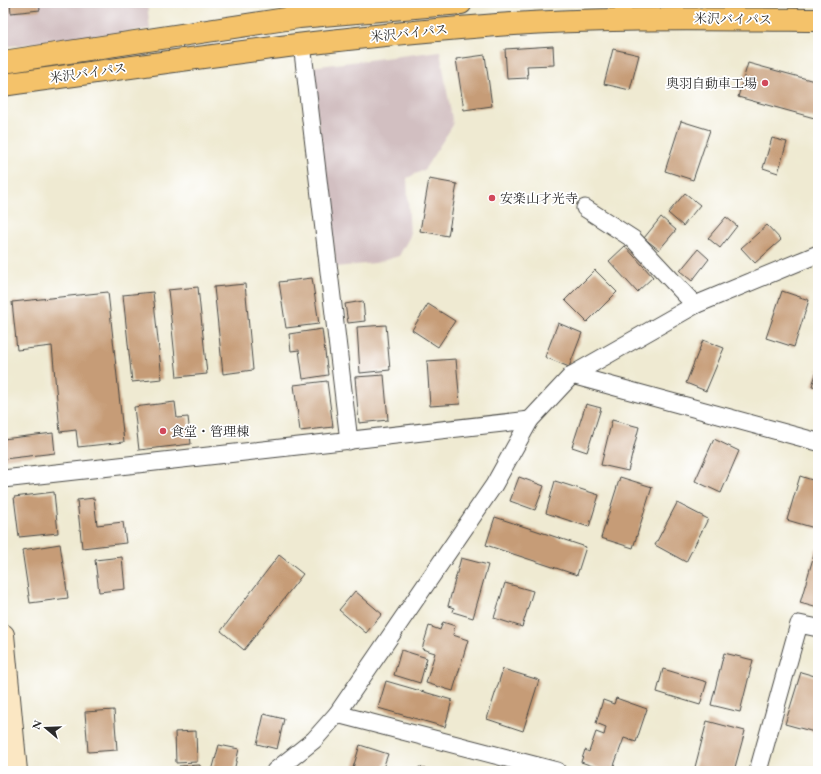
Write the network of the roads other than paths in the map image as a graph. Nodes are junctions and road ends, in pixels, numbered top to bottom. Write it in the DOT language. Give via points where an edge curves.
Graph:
graph roads {
  1 [pos="461,3"];
  2 [pos="818,20"];
  3 [pos="302,44"];
  4 [pos="3,62"];
  5 [pos="3,85"];
  6 [pos="585,208"];
  7 [pos="818,254"];
  8 [pos="695,305"];
  9 [pos="572,376"];
  10 [pos="530,420"];
  11 [pos="349,441"];
  12 [pos="818,442"];
  13 [pos="3,479"];
  14 [pos="818,628"];
  15 [pos="3,634"];
  16 [pos="337,714"];
  17 [pos="16,771"];
  18 [pos="275,771"];
  19 [pos="557,771"];
  20 [pos="758,771"];
  1 -- 4 [label="highway, 米沢バイパス" via="299,17"];
  2 -- 3 [label="highway, 米沢バイパス" via="627,18 485,26"];
  3 -- 5 [label="highway, 米沢バイパス"];
  3 -- 11 [label="street"];
  6 -- 8 [label="street" via="633,239"];
  7 -- 8 [label="street"];
  8 -- 9 [label="street"];
  9 -- 10 [label="street"];
  9 -- 12 [label="street"];
  10 -- 11 [label="street"];
  10 -- 16 [label="street" via="494,485"];
  11 -- 13 [label="street"];
  14 -- 20 [label="street" via="799,624"];
  15 -- 17 [label="street"];
  16 -- 18 [label="street" via="314,740"];
  16 -- 19 [label="street"];
}
